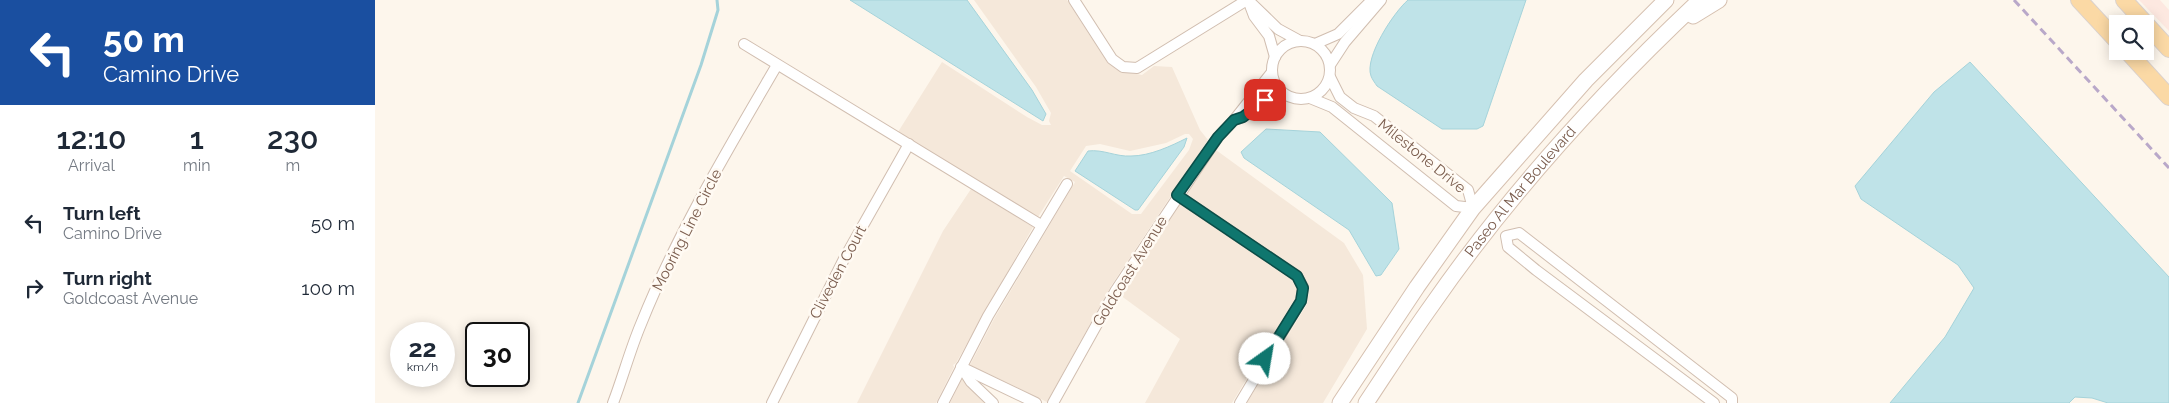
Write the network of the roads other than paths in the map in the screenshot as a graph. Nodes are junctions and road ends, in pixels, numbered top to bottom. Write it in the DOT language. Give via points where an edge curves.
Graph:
graph roads {
  1 [pos="1074,0"];
  2 [pos="1247,0"];
  3 [pos="1372,0"];
  4 [pos="1381,0"];
  5 [pos="1666,0"];
  6 [pos="1700,0"];
  7 [pos="1719,0"];
  8 [pos="2079,0"];
  9 [pos="2124,0"];
  10 [pos="1666,32"];
  11 [pos="2109,32"];
  12 [pos="1300,41"];
  13 [pos="744,44"];
  14 [pos="1315,44"];
  15 [pos="2169,49"];
  16 [pos="1275,57"];
  17 [pos="2135,60"];
  18 [pos="777,65"];
  19 [pos="1330,65"];
  20 [pos="1272,72"];
  21 [pos="1330,77"];
  22 [pos="1284,94"];
  23 [pos="2169,97"];
  24 [pos="1310,98"];
  25 [pos="1234,120"];
  26 [pos="909,144"];
  27 [pos="1067,184"];
  28 [pos="1177,195"];
  29 [pos="1473,208"];
  30 [pos="1492,224"];
  31 [pos="1041,225"];
  32 [pos="961,367"];
  33 [pos="613,403"];
  34 [pos="772,403"];
  35 [pos="943,403"];
  36 [pos="993,403"];
  37 [pos="1037,403"];
  38 [pos="1053,403"];
  39 [pos="1240,403"];
  40 [pos="1340,403"];
  41 [pos="1367,403"];
  42 [pos="1714,403"];
  43 [pos="1732,403"];
  1 -- 2 [label="street" via="1112,59 1123,67 1137,68"];
  2 -- 12 [label="street" via="1278,29"];
  2 -- 16 [label="street" via="1269,36"];
  3 -- 14 [label="street" via="1338,34"];
  4 -- 19 [label="street"];
  5 -- 29 [label="main road, Paseo Al Mar Boulevard" via="1586,80"];
  6 -- 10 [label="main road, Paseo Al Mar Boulevard"];
  7 -- 10 [label="main road"];
  8 -- 11 [label="main road"];
  9 -- 15 [label="main road"];
  10 -- 30 [label="main road, Paseo Al Mar Boulevard" via="1603,95"];
  12 -- 14 [label="street"];
  12 -- 16 [label="street" via="1285,46"];
  13 -- 18 [label="street"];
  14 -- 19 [label="street" via="1326,54"];
  16 -- 20 [label="street"];
  17 -- 23 [label="main road"];
  18 -- 26 [label="street"];
  18 -- 33 [label="street, Mooring Line Circle" via="671,257 641,324"];
  19 -- 21 [label="street"];
  20 -- 22 [label="street"];
  20 -- 25 [label="street, Goldcoast Avenue"];
  21 -- 24 [label="street" via="1323,90"];
  21 -- 29 [label="street, Milestone Drive" via="1340,97 1353,108 1374,116 1468,190"];
  22 -- 24 [label="street" via="1295,99"];
  22 -- 25 [label="street, Goldcoast Avenue" via="1265,100"];
  24 -- 29 [label="street, Milestone Drive" via="1332,107 1456,206"];
  25 -- 28 [label="street, Goldcoast Avenue"];
  26 -- 31 [label="street"];
  26 -- 34 [label="street, Cliveden Court" via="844,259"];
  27 -- 31 [label="street"];
  28 -- 38 [label="street, Goldcoast Avenue" via="1116,290"];
  28 -- 39 [label="street" via="1297,276 1303,288 1301,301"];
  29 -- 30 [label="main road"];
  29 -- 40 [label="main road, Paseo Al Mar Boulevard"];
  30 -- 41 [label="main road, Paseo Al Mar Boulevard" via="1432,304"];
  31 -- 32 [label="street"];
  32 -- 35 [label="street"];
  32 -- 36 [label="street"];
  32 -- 37 [label="street"];
  42 -- 43 [label="street" via="1536,270 1508,247 1506,236 1519,233 1660,340 1732,398"];
}
